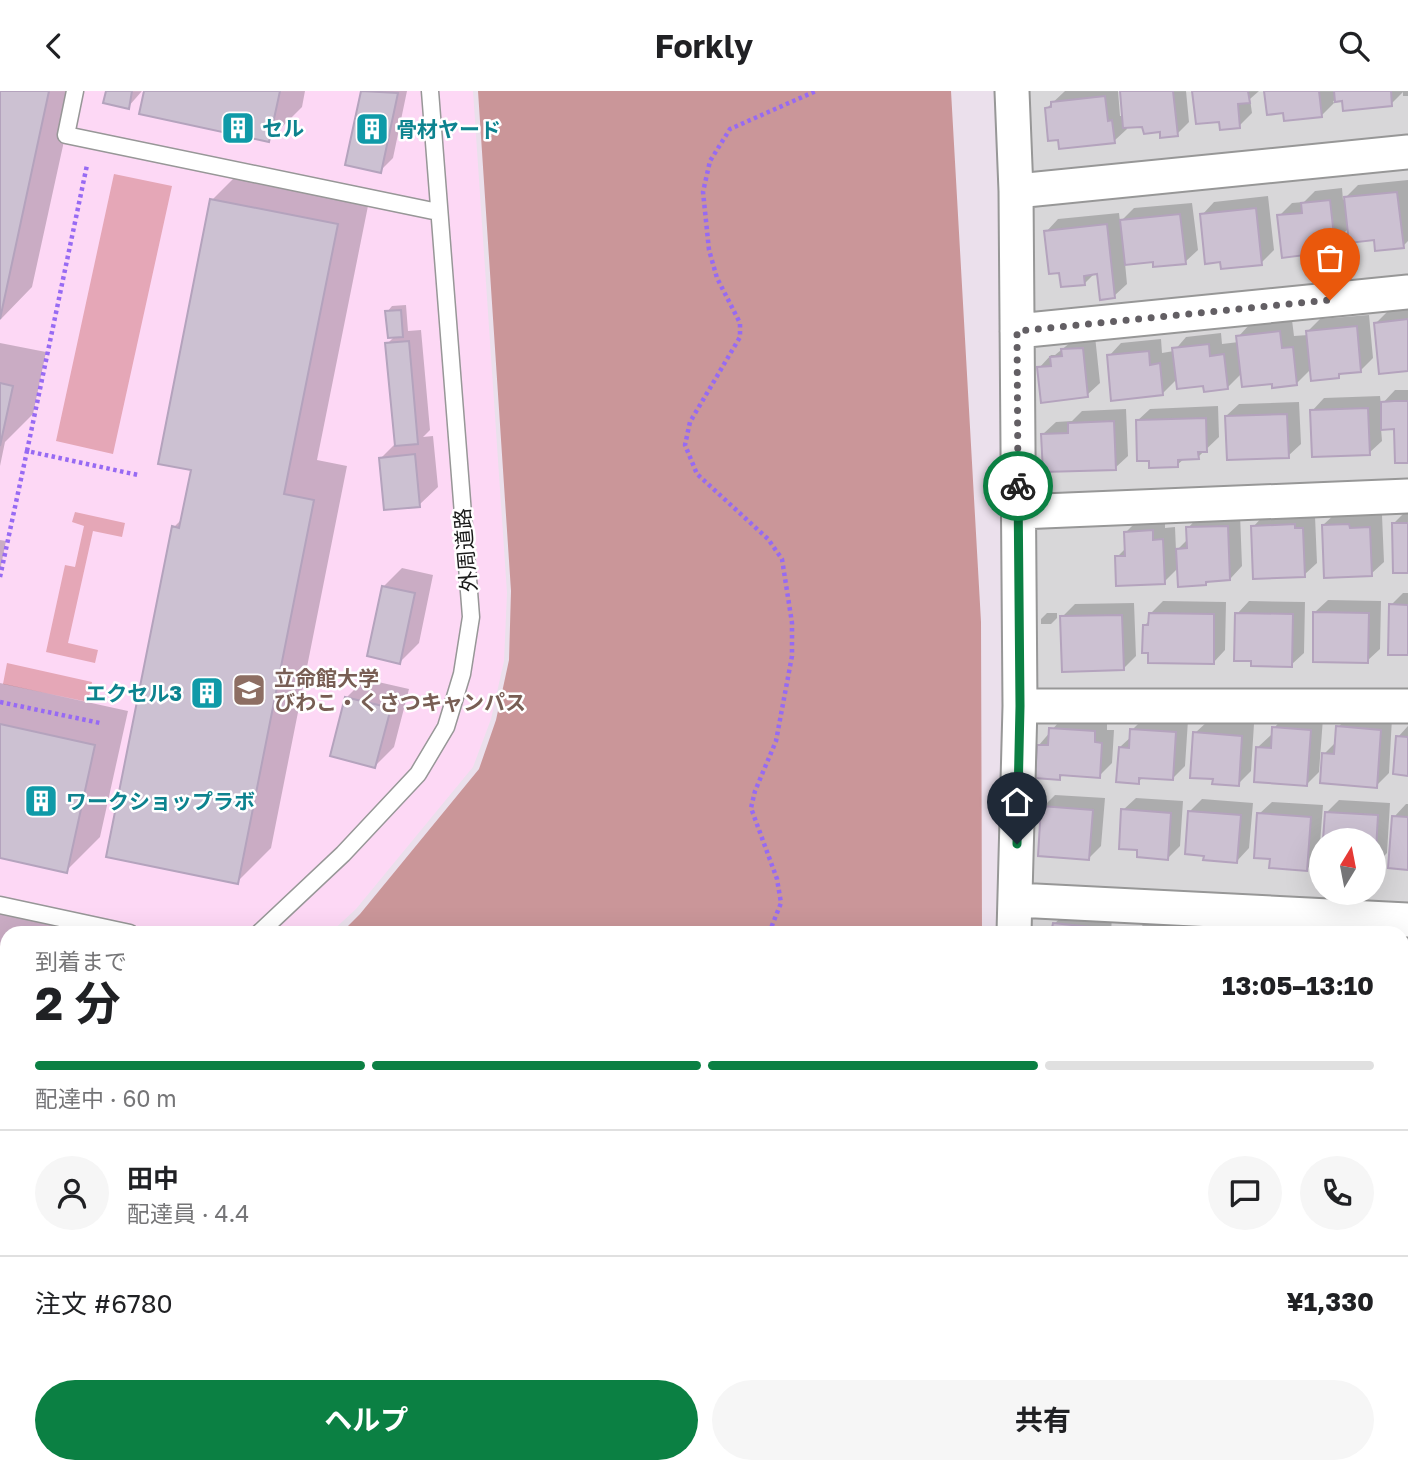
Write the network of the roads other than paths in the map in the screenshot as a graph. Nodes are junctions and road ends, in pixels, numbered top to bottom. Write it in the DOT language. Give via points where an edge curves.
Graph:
graph roads {
  1 [pos="75,91"];
  2 [pos="430,91"];
  3 [pos="1012,91"];
  4 [pos="1408,152"];
  5 [pos="1016,191"];
  6 [pos="438,212"];
  7 [pos="1408,292"];
  8 [pos="1017,331"];
  9 [pos="1408,496"];
  10 [pos="1018,512"];
  11 [pos="1020,706"];
  12 [pos="1408,706"];
  13 [pos="1016,900"];
  14 [pos="0,905"];
  15 [pos="1408,920"];
  16 [pos="98,926"];
  17 [pos="266,926"];
  18 [pos="1014,926"];
  1 -- 6 [label="lane" via="66,135"];
  2 -- 6 [label="lane, 外周道路"];
  3 -- 5 [label="street"];
  4 -- 5 [label="street"];
  5 -- 8 [label="street"];
  6 -- 17 [label="lane, 外周道路" via="471,617 462,674 446,727 418,774"];
  7 -- 8 [label="street"];
  8 -- 10 [label="street"];
  9 -- 10 [label="street"];
  10 -- 11 [label="street"];
  11 -- 12 [label="street"];
  11 -- 13 [label="street"];
  13 -- 15 [label="street"];
  13 -- 18 [label="street"];
  14 -- 16 [label="lane"];
}
